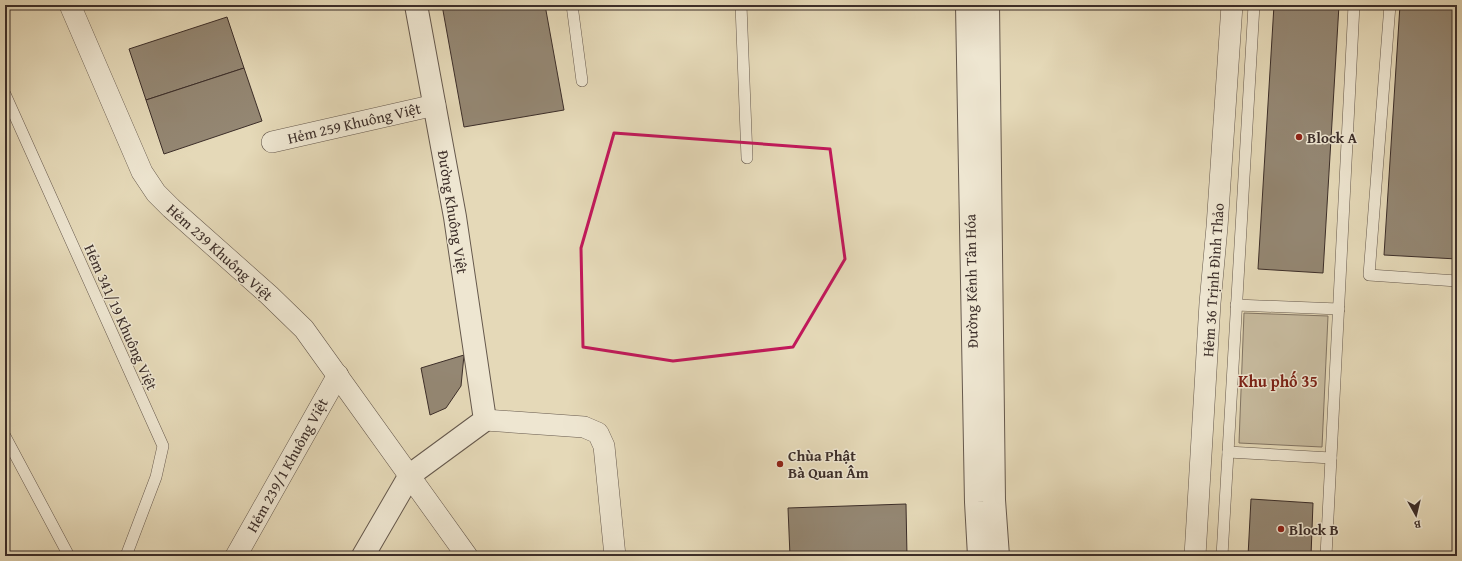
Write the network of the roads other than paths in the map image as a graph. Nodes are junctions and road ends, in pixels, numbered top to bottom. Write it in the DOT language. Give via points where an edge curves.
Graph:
graph roads {
  1 [pos="70,5"];
  2 [pos="416,5"];
  3 [pos="572,5"];
  4 [pos="740,5"];
  5 [pos="967,5"];
  6 [pos="988,5"];
  7 [pos="1232,5"];
  8 [pos="1254,5"];
  9 [pos="1354,5"];
  10 [pos="1390,5"];
  11 [pos="582,81"];
  12 [pos="5,94"];
  13 [pos="435,104"];
  14 [pos="272,142"];
  15 [pos="747,158"];
  16 [pos="1457,281"];
  17 [pos="1236,305"];
  18 [pos="1338,309"];
  19 [pos="338,375"];
  20 [pos="485,420"];
  21 [pos="5,436"];
  22 [pos="1228,452"];
  23 [pos="1331,458"];
  24 [pos="410,475"];
  25 [pos="70,556"];
  26 [pos="126,556"];
  27 [pos="236,556"];
  28 [pos="363,556"];
  29 [pos="467,556"];
  30 [pos="615,556"];
  31 [pos="979,556"];
  32 [pos="998,556"];
  33 [pos="1195,556"];
  34 [pos="1222,556"];
  35 [pos="1326,556"];
  1 -- 19 [label="street, Hẻm 239 Khuông Việt" via="142,172 156,193 304,329"];
  2 -- 13 [label="street, Đường Khuông Việt"];
  3 -- 11 [label="lane"];
  4 -- 15 [label="lane"];
  5 -- 31 [label="street, Đường Kênh Tân Hóa"];
  6 -- 32 [label="street, Đường Kênh Tân Hóa" via="994,500"];
  7 -- 33 [label="street, Hẻm 36 Trịnh Đình Thảo"];
  8 -- 17 [label="lane"];
  9 -- 18 [label="lane"];
  10 -- 16 [label="lane" via="1369,275"];
  12 -- 26 [label="lane, Hẻm 341/19 Khuông Việt" via="163,446 156,477"];
  13 -- 14 [label="street, Hẻm 259 Khuông Việt"];
  13 -- 20 [label="street, Đường Khuông Việt" via="455,217"];
  17 -- 18 [label="lane"];
  17 -- 22 [label="lane"];
  18 -- 23 [label="lane"];
  19 -- 24 [label="street, Hẻm 239 Khuông Việt"];
  19 -- 27 [label="street, Hẻm 239/1 Khuông Việt"];
  20 -- 24 [label="street"];
  20 -- 30 [label="street" via="584,427 598,433 604,446"];
  21 -- 25 [label="lane"];
  22 -- 23 [label="lane"];
  22 -- 34 [label="lane"];
  23 -- 35 [label="lane"];
  24 -- 28 [label="street"];
  24 -- 29 [label="street, Hẻm 239 Khuông Việt"];
}
